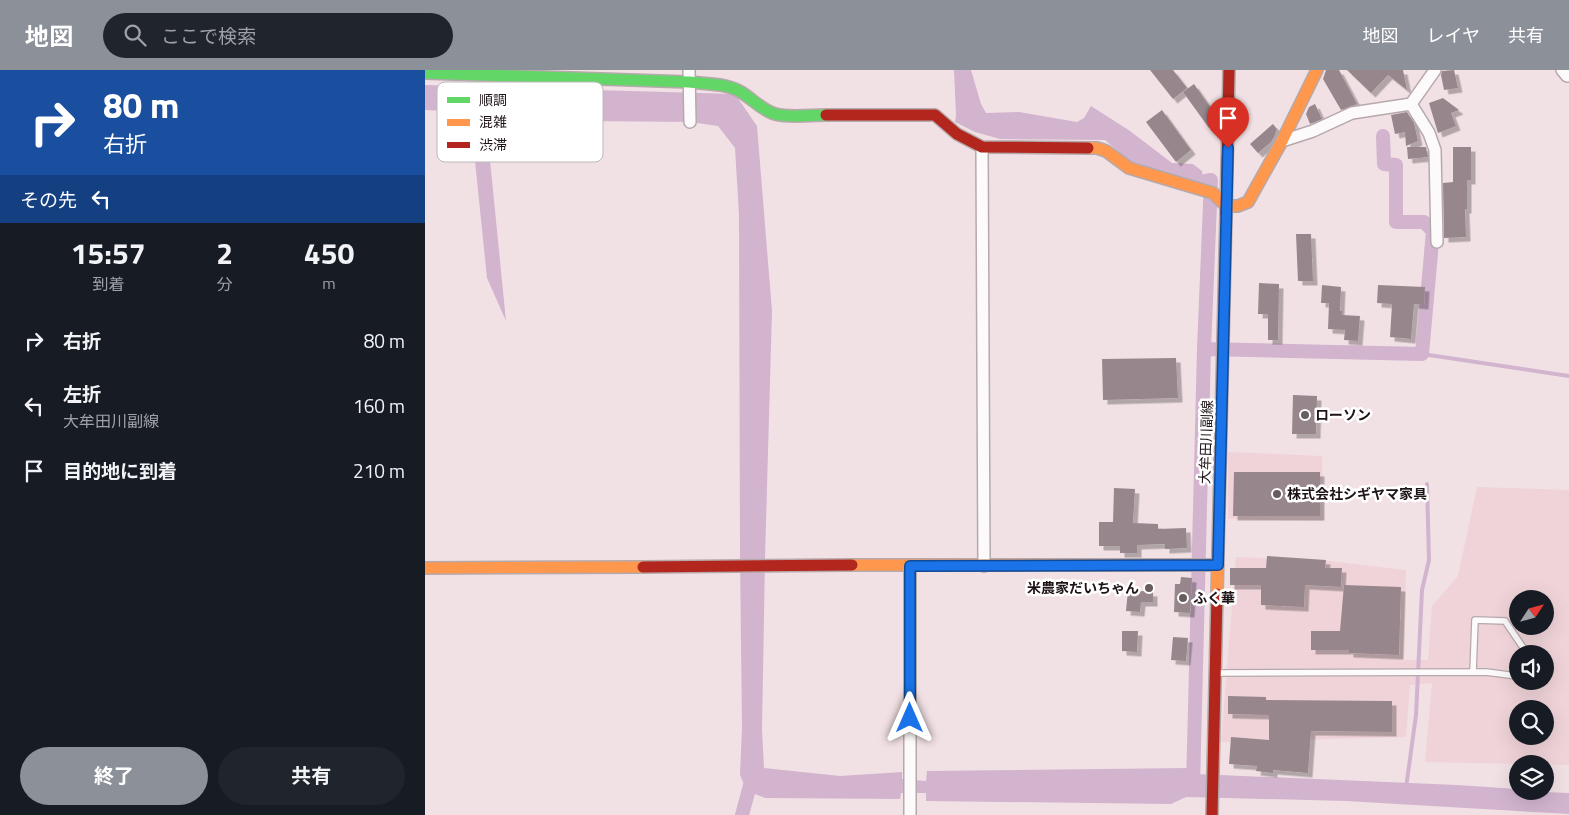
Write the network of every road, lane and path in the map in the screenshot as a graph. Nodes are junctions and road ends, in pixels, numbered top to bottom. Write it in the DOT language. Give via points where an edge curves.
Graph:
graph roads {
  1 [pos="689,70"];
  2 [pos="1229,70"];
  3 [pos="1317,70"];
  4 [pos="1435,70"];
  5 [pos="1562,70"];
  6 [pos="425,73"];
  7 [pos="1569,74"];
  8 [pos="583,82"];
  9 [pos="603,83"];
  10 [pos="689,88"];
  11 [pos="1411,104"];
  12 [pos="690,122"];
  13 [pos="1282,141"];
  14 [pos="982,147"];
  15 [pos="1226,206"];
  16 [pos="1437,242"];
  17 [pos="1218,565"];
  18 [pos="910,566"];
  19 [pos="984,566"];
  20 [pos="425,568"];
  21 [pos="1522,645"];
  22 [pos="1473,672"];
  23 [pos="1215,673"];
  24 [pos="1509,675"];
  25 [pos="910,815"];
  26 [pos="1212,815"];
  1 -- 10 [label="street"];
  2 -- 15 [label="street, 大牟田川副線"];
  3 -- 13 [label="street"];
  4 -- 11 [label="street"];
  5 -- 7 [label="street" via="1567,76"];
  6 -- 8 [label="street"];
  9 -- 10 [label="street"];
  10 -- 12 [label="street"];
  10 -- 14 [label="street" via="730,87 771,114 779,115 935,115 951,129"];
  11 -- 13 [label="street" via="1352,113"];
  11 -- 16 [label="street" via="1429,133 1435,150"];
  13 -- 15 [label="street" via="1247,202"];
  14 -- 15 [label="street" via="1097,148 1129,168 1213,193"];
  14 -- 19 [label="street"];
  15 -- 17 [label="street, 大牟田川副線"];
  17 -- 19 [label="street"];
  17 -- 23 [label="street, 大牟田川副線"];
  18 -- 19 [label="street"];
  18 -- 20 [label="street"];
  18 -- 25 [label="street"];
  21 -- 22 [label="lane" via="1505,621 1475,620"];
  22 -- 23 [label="lane"];
  22 -- 24 [label="lane"];
  23 -- 26 [label="street, 大牟田川副線"];
}
